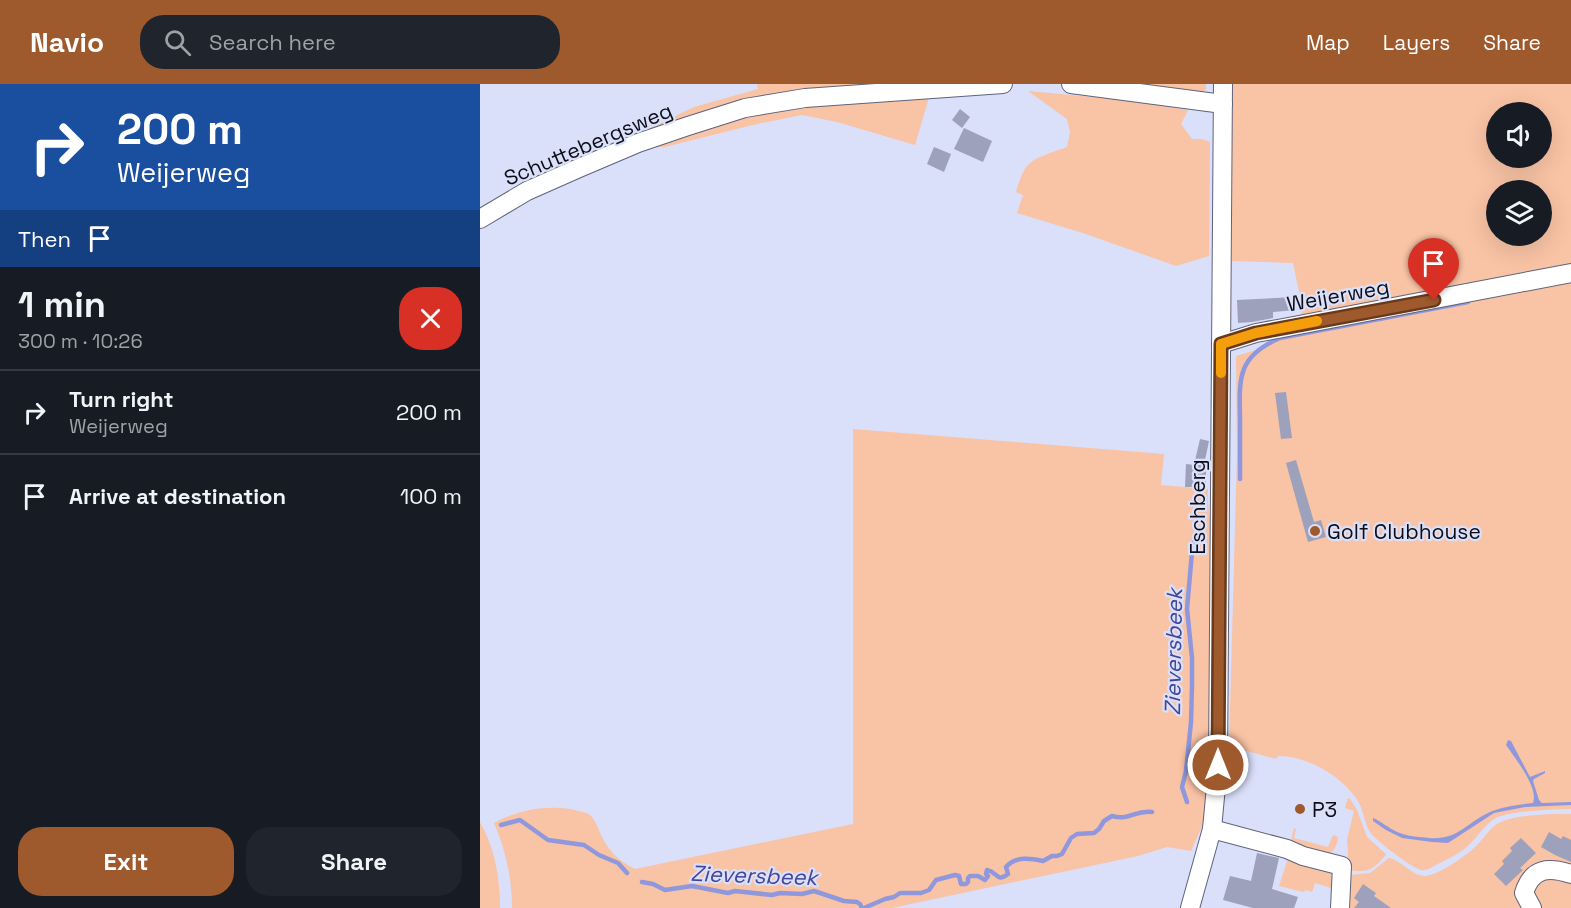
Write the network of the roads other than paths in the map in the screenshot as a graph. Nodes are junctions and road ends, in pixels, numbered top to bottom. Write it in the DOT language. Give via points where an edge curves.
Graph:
graph roads {
  1 [pos="1003,84"];
  2 [pos="1071,84"];
  3 [pos="1223,84"];
  4 [pos="1223,104"];
  5 [pos="480,219"];
  6 [pos="1571,273"];
  7 [pos="1221,344"];
  8 [pos="1212,829"];
  9 [pos="1571,874"];
  10 [pos="1190,908"];
  11 [pos="1340,908"];
  12 [pos="1532,908"];
  1 -- 5 [label="street, Schuttebergsweg" via="805,98 745,108 579,168 527,191"];
  2 -- 4 [label="street"];
  3 -- 4 [label="street, Eschberg"];
  4 -- 7 [label="street, Eschberg"];
  6 -- 7 [label="street, Weijerweg" via="1256,333"];
  7 -- 8 [label="street, Eschberg" via="1218,765"];
  8 -- 10 [label="street, Eschberg"];
  8 -- 11 [label="street" via="1341,866"];
  9 -- 12 [label="street" via="1553,869 1534,876 1524,892"];
}
